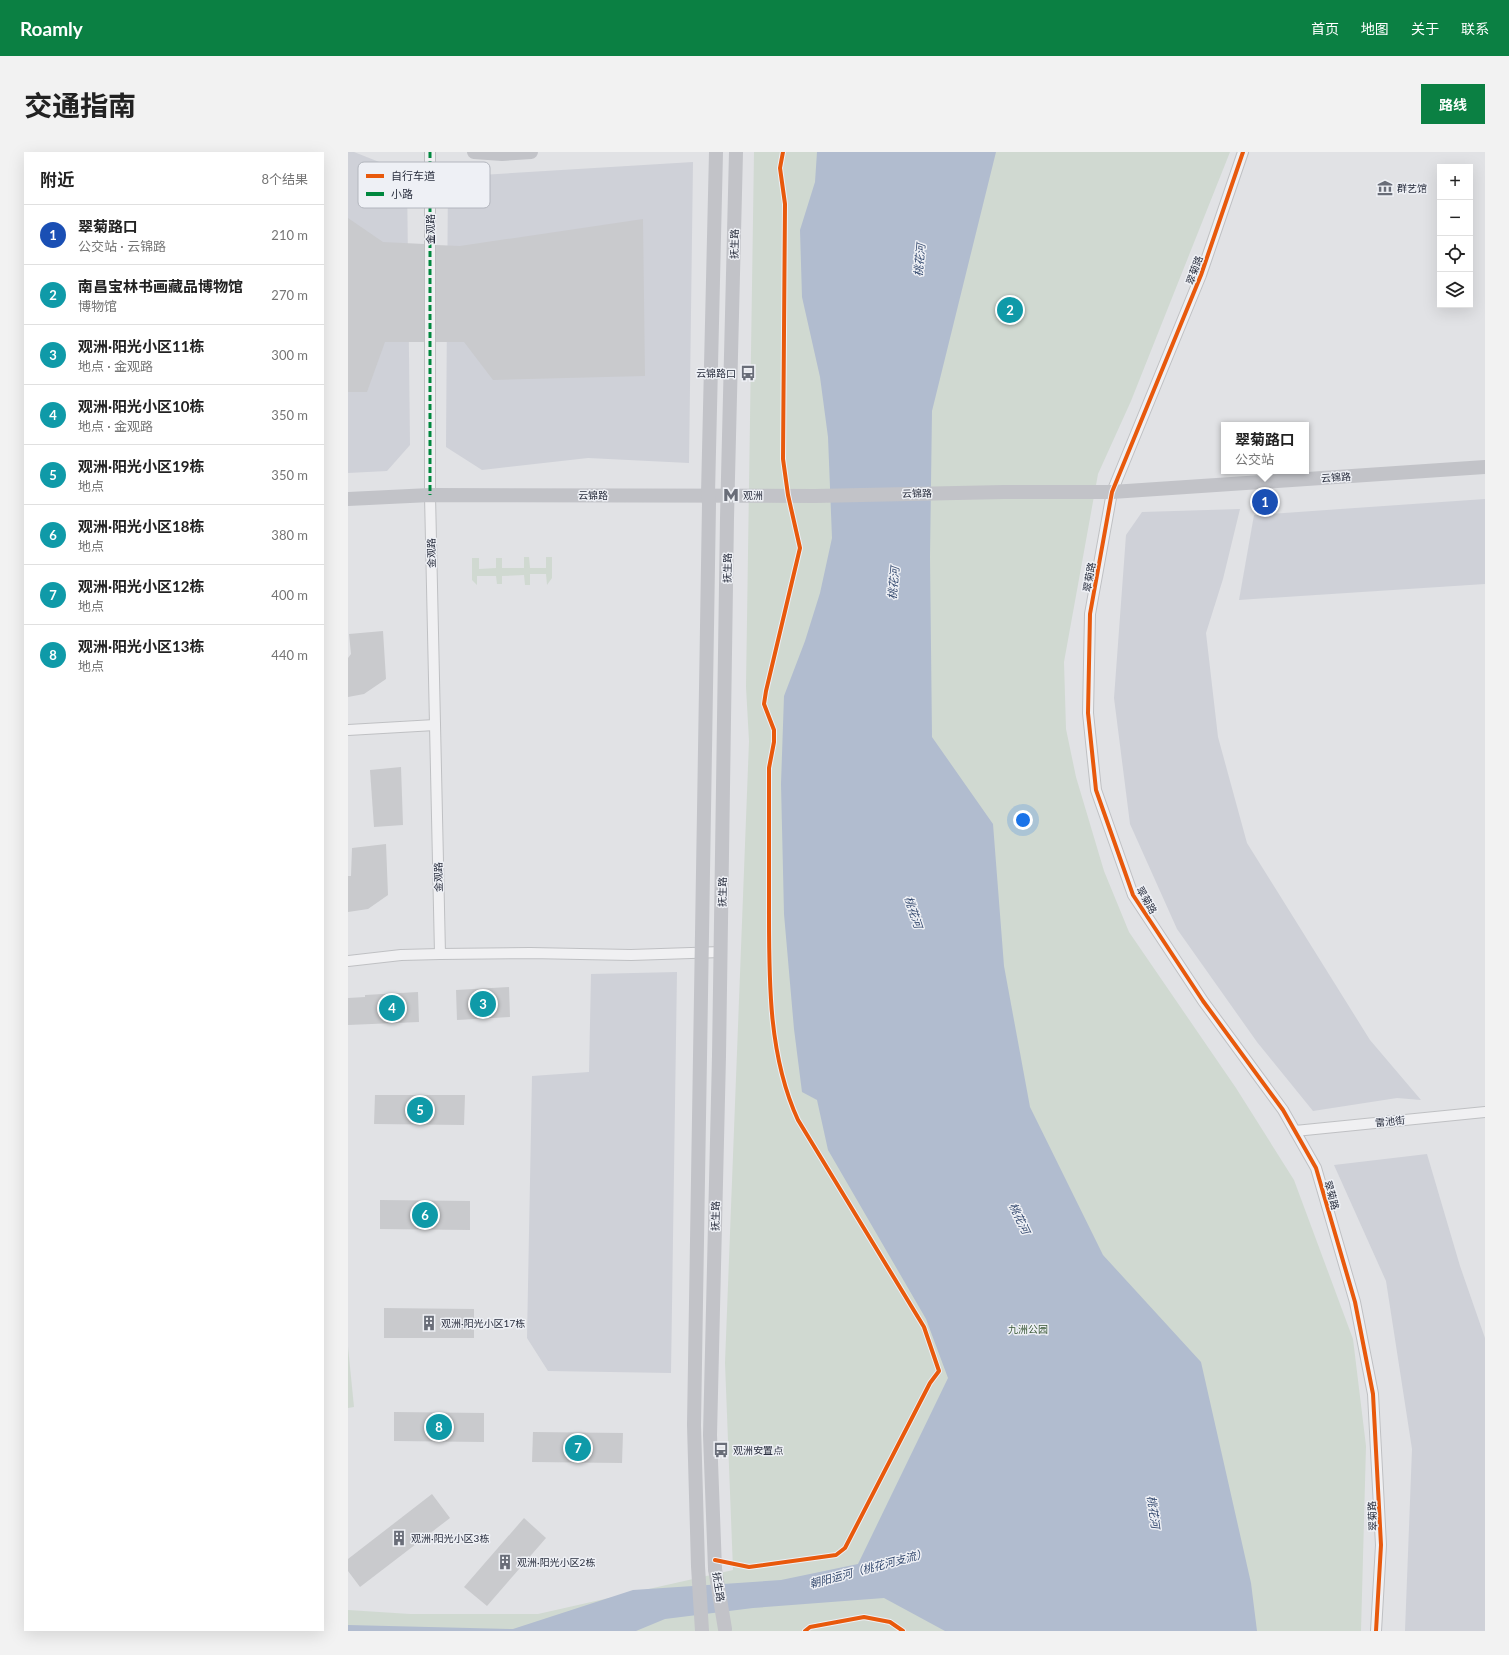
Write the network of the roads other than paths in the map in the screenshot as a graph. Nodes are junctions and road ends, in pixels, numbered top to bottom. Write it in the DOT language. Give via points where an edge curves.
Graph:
graph roads {
  1 [pos="474,152"];
  2 [pos="531,152"];
  3 [pos="716,152"];
  4 [pos="736,152"];
  5 [pos="1244,152"];
  6 [pos="502,153"];
  7 [pos="430,208"];
  8 [pos="1485,468"];
  9 [pos="1112,492"];
  10 [pos="708,494"];
  11 [pos="430,495"];
  12 [pos="728,495"];
  13 [pos="348,499"];
  14 [pos="435,725"];
  15 [pos="348,730"];
  16 [pos="701,952"];
  17 [pos="721,952"];
  18 [pos="440,954"];
  19 [pos="348,961"];
  20 [pos="1485,1112"];
  21 [pos="1295,1131"];
  22 [pos="701,1629"];
  23 [pos="726,1630"];
  24 [pos="1376,1631"];
  1 -- 6 [label="main road"];
  2 -- 6 [label="main road"];
  3 -- 10 [label="main road, 抚生路"];
  4 -- 12 [label="main road, 抚生路"];
  5 -- 9 [label="street, 翠菊路" via="1201,275"];
  7 -- 11 [label="street, 金观路"];
  8 -- 9 [label="main road, 云锦路"];
  9 -- 12 [label="main road, 云锦路"];
  9 -- 21 [label="street, 翠菊路" via="1090,614 1088,713 1096,790 1133,895 1203,1001 1284,1110"];
  10 -- 11 [label="main road, 云锦路"];
  10 -- 12 [label="main road, 云锦路"];
  10 -- 16 [label="main road, 抚生路"];
  11 -- 13 [label="main road, 云锦路"];
  11 -- 14 [label="street, 金观路"];
  12 -- 17 [label="main road, 抚生路"];
  14 -- 15 [label="street"];
  14 -- 18 [label="street, 金观路"];
  16 -- 17 [label="street"];
  16 -- 18 [label="street" via="632,955"];
  16 -- 22 [label="main road, 抚生路" via="694,1425"];
  17 -- 23 [label="main road, 抚生路, bridge" via="710,1435 715,1569"];
  18 -- 19 [label="street"];
  20 -- 21 [label="street, 雷池街"];
  21 -- 24 [label="street, 翠菊路" via="1316,1168 1355,1302 1373,1394 1381,1545"];
}
